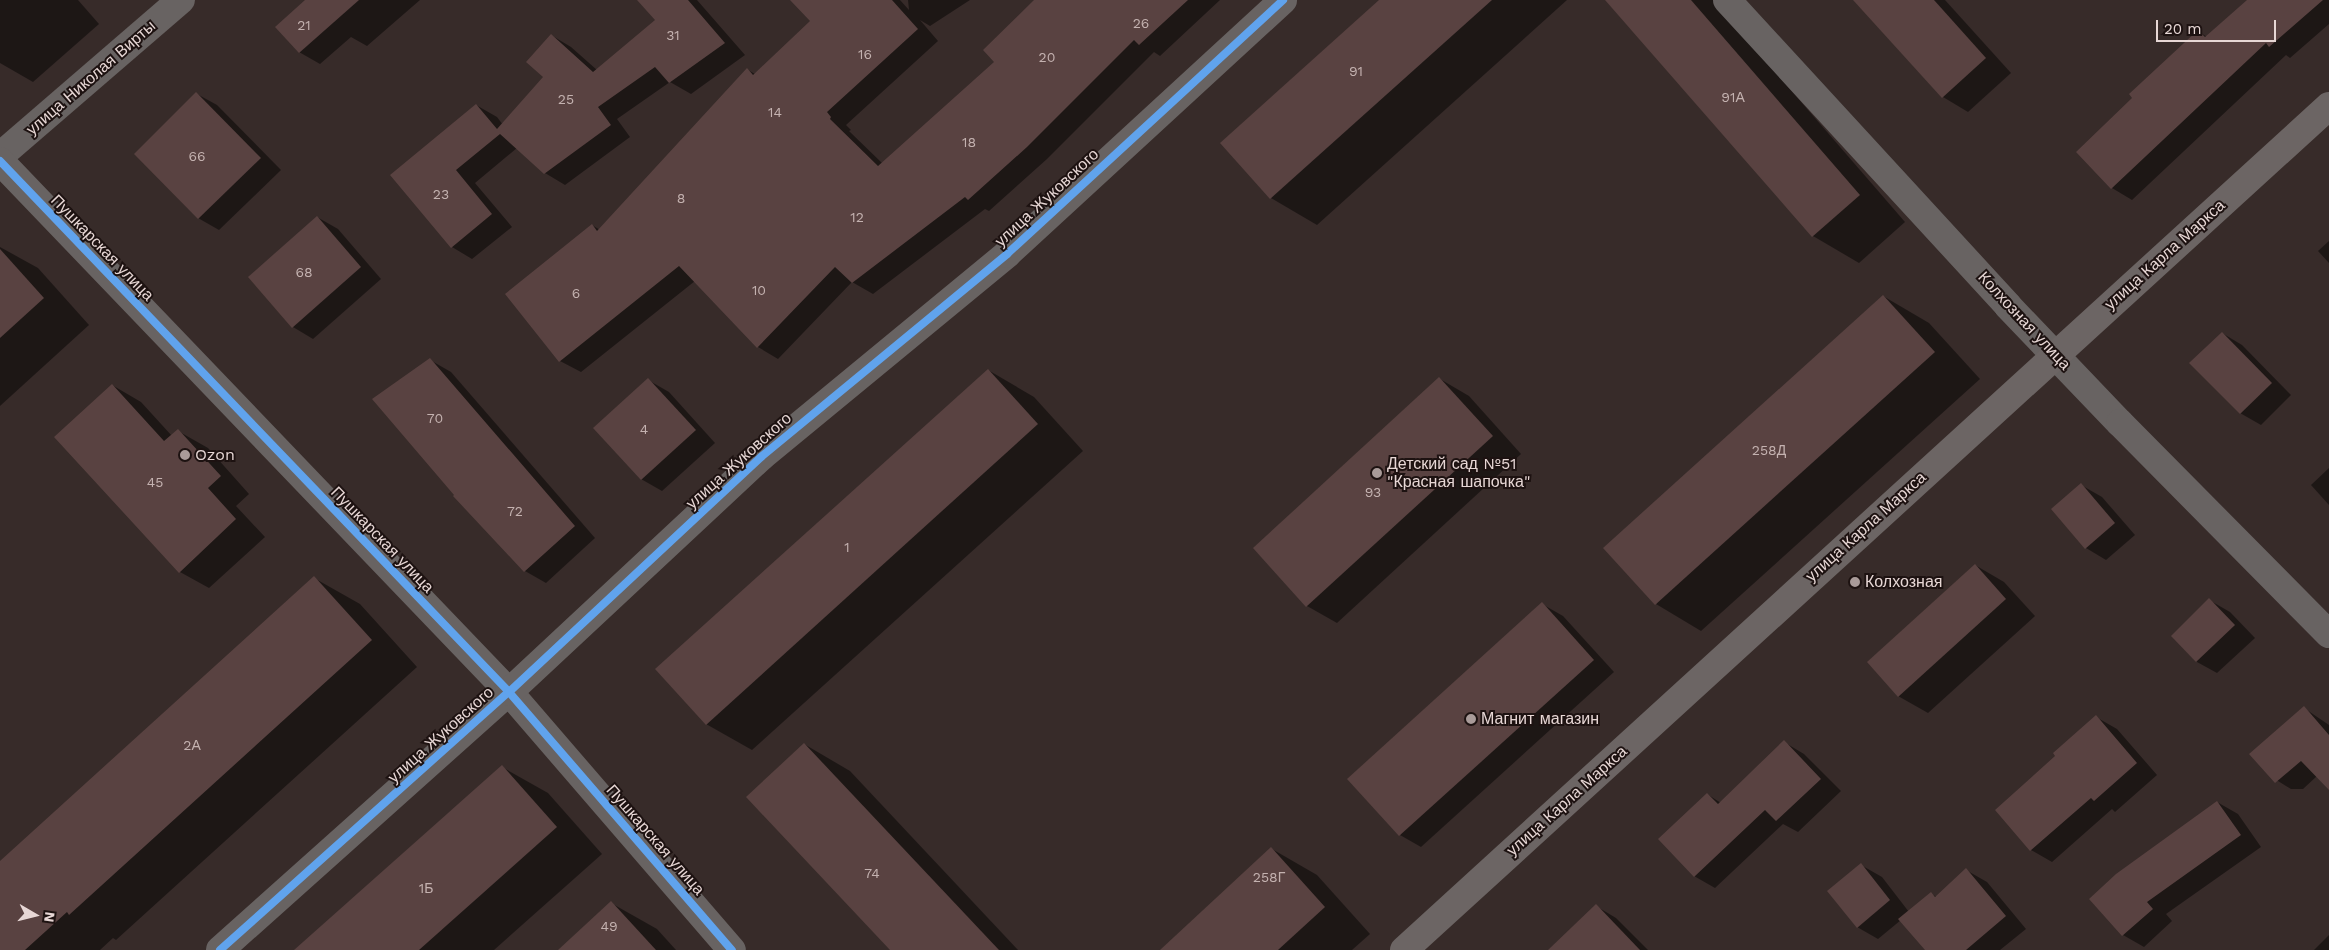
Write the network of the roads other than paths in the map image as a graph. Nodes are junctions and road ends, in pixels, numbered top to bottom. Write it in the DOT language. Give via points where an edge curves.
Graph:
graph roads {
  1 [pos="181,0"];
  2 [pos="1283,0"];
  3 [pos="1727,0"];
  4 [pos="2329,106"];
  5 [pos="0,156"];
  6 [pos="0,161"];
  7 [pos="2055,355"];
  8 [pos="2329,634"];
  9 [pos="509,692"];
  10 [pos="220,950"];
  11 [pos="732,950"];
  12 [pos="1404,950"];
  1 -- 5 [label="street, улица Николая Вирты"];
  2 -- 9 [label="street, улица Жуковского" via="1008,254 761,458"];
  3 -- 7 [label="street, Колхозная улица"];
  4 -- 7 [label="main road, улица Карла Маркса"];
  6 -- 9 [label="street, Пушкарская улица"];
  7 -- 8 [label="street, Колхозная улица"];
  7 -- 12 [label="main road, улица Карла Маркса"];
  9 -- 10 [label="street, улица Жуковского"];
  9 -- 11 [label="street, Пушкарская улица"];
}
